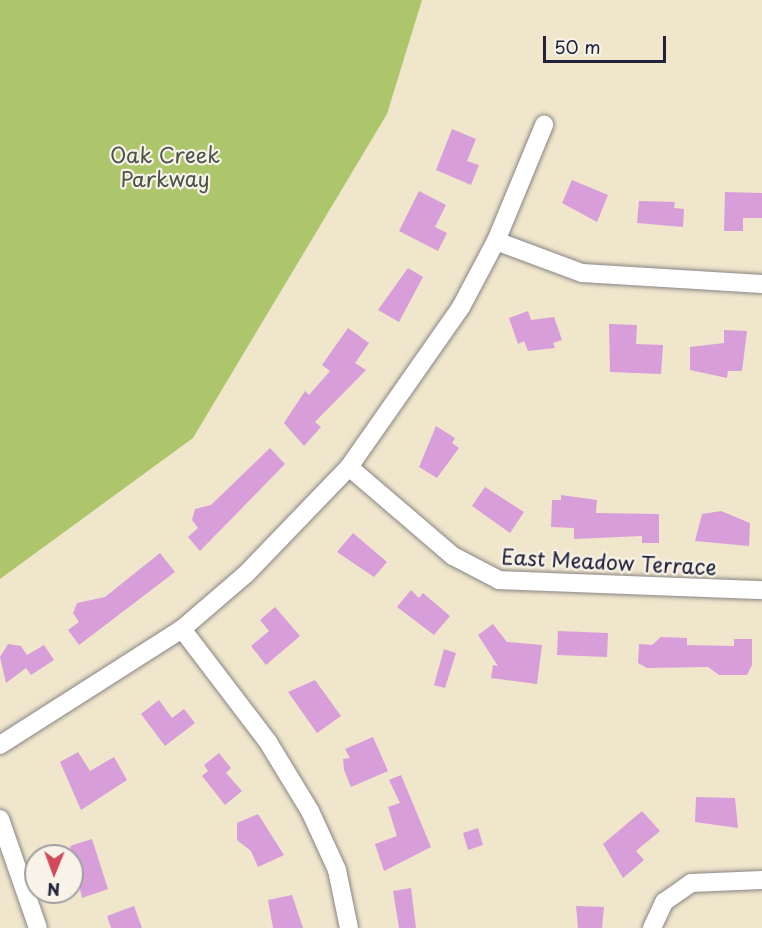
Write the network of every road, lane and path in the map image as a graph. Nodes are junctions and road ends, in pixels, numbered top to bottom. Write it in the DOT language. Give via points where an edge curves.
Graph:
graph roads {
  1 [pos="544,125"];
  2 [pos="496,241"];
  3 [pos="762,284"];
  4 [pos="349,467"];
  5 [pos="762,590"];
  6 [pos="182,628"];
  7 [pos="0,745"];
  8 [pos="0,819"];
  9 [pos="762,880"];
  10 [pos="38,928"];
  11 [pos="349,928"];
  12 [pos="652,928"];
  1 -- 2 [label="street"];
  2 -- 3 [label="street" via="582,273"];
  2 -- 4 [label="street" via="431,354"];
  4 -- 5 [label="street, East Meadow Terrace" via="453,556 499,580"];
  4 -- 6 [label="street" via="246,574"];
  6 -- 7 [label="street"];
  6 -- 11 [label="street" via="268,742 310,811 337,870"];
  8 -- 10 [label="street"];
  9 -- 12 [label="street" via="691,883 664,902"];
}
